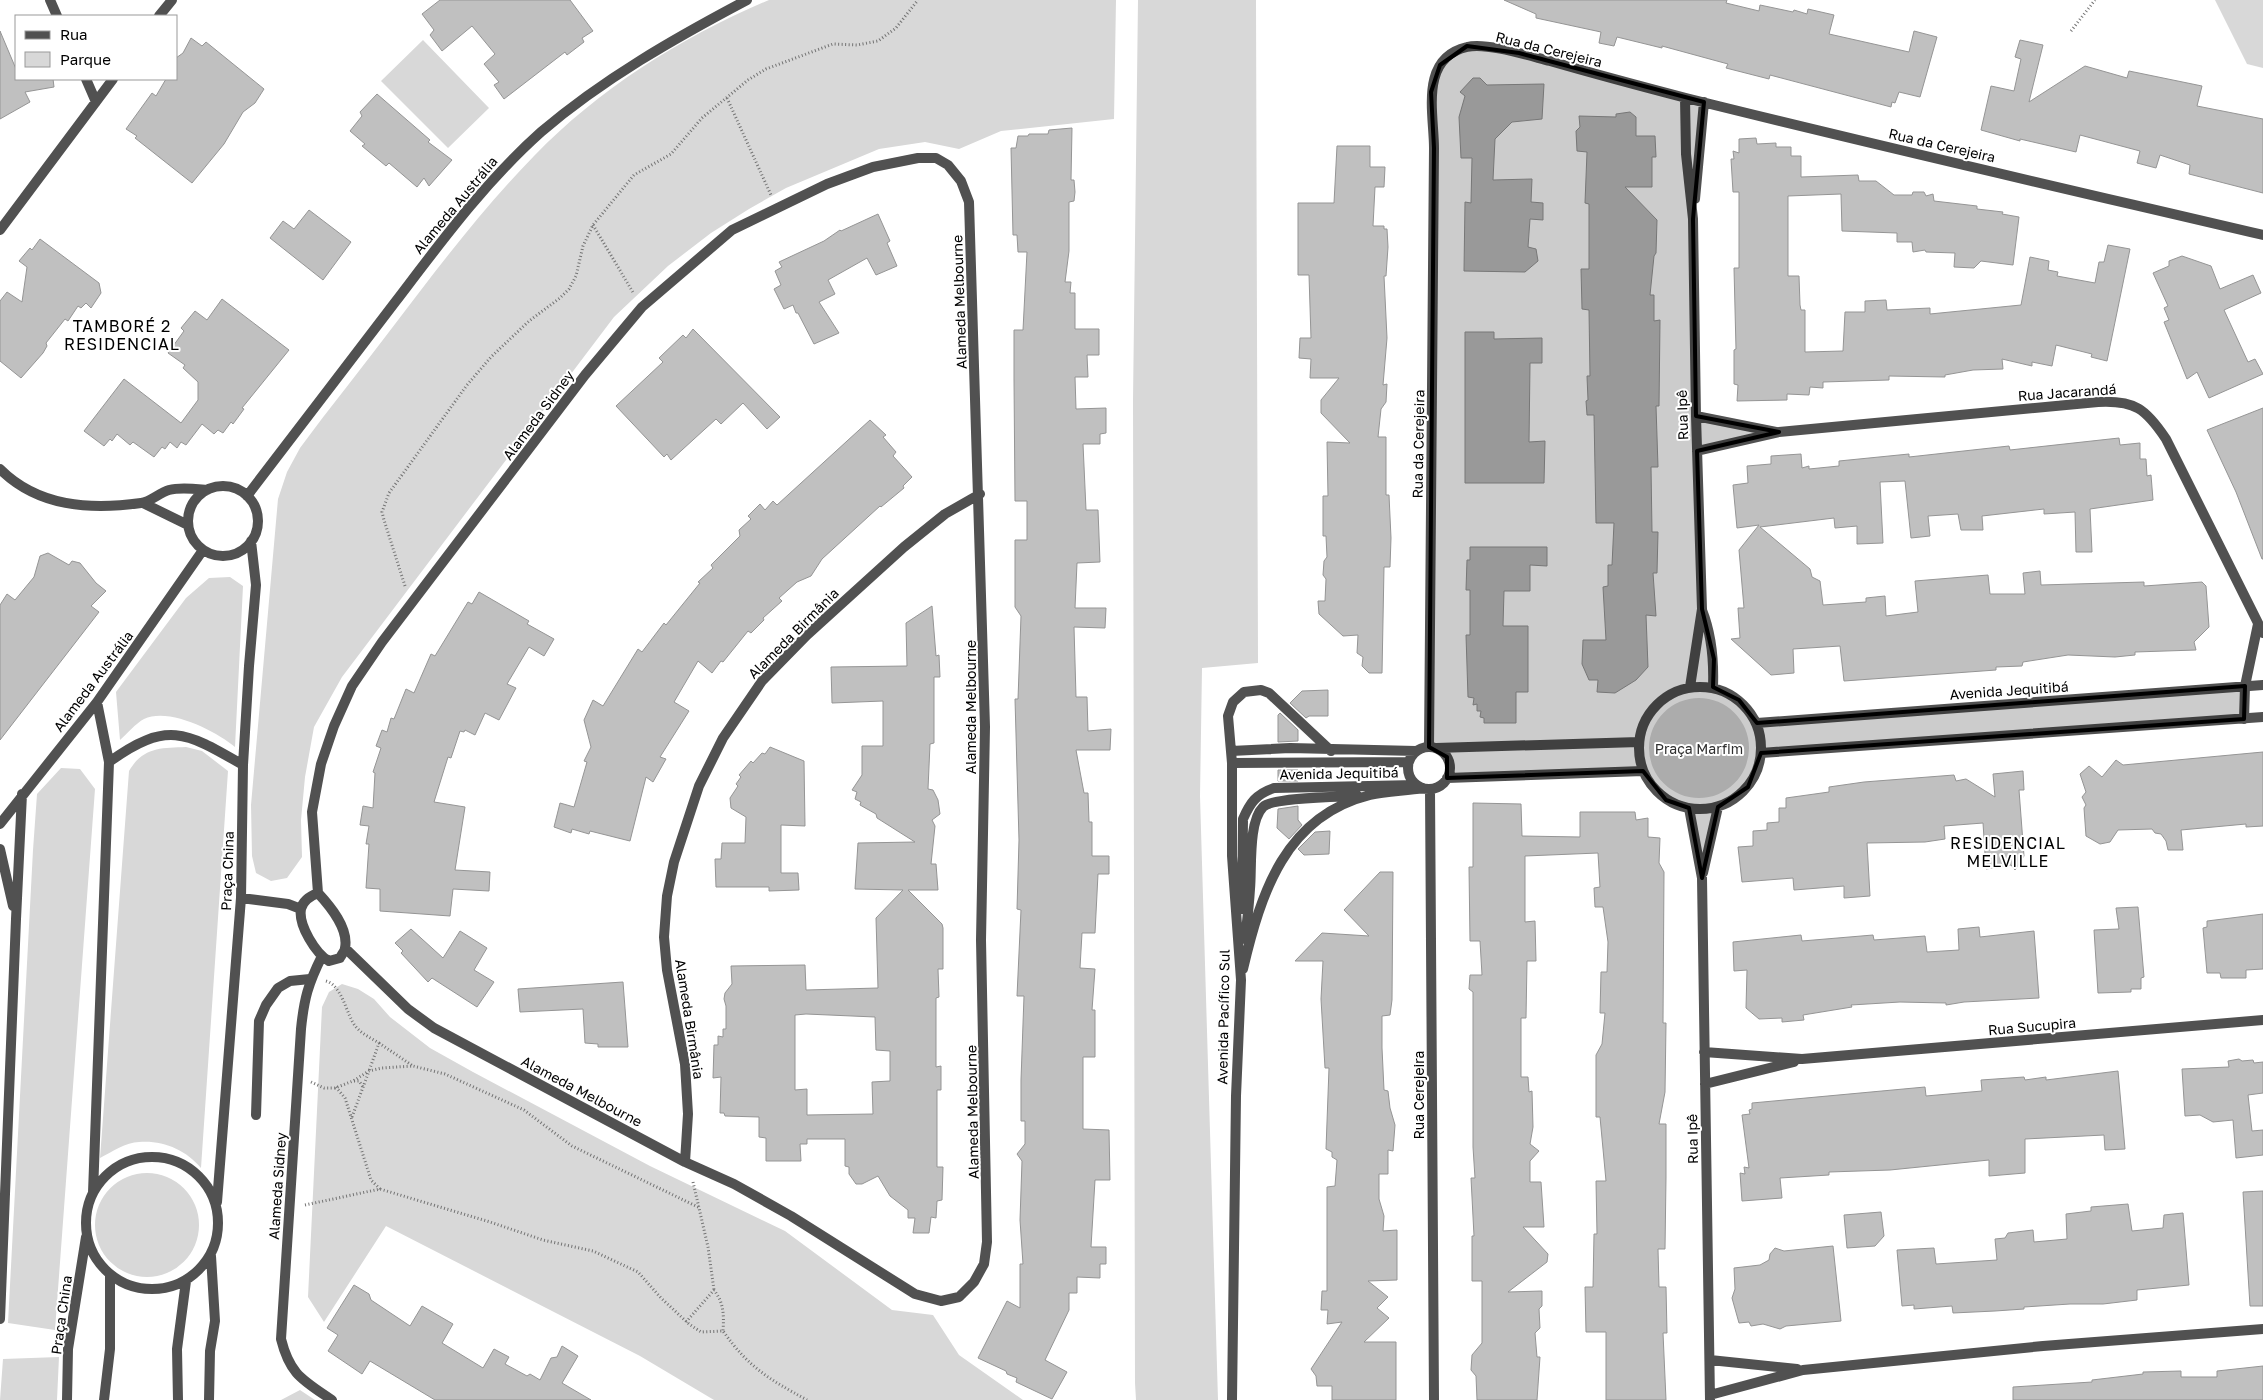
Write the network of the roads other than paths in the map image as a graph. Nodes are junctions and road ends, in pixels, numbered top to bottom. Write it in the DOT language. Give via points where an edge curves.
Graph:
graph roads {
  1 [pos="50,0"];
  2 [pos="172,0"];
  3 [pos="747,0"];
  4 [pos="57,15"];
  5 [pos="160,15"];
  6 [pos="86,80"];
  7 [pos="112,80"];
  8 [pos="1685,98"];
  9 [pos="96,102"];
  10 [pos="1704,102"];
  11 [pos="969,202"];
  12 [pos="1693,220"];
  13 [pos="0,230"];
  14 [pos="2263,235"];
  15 [pos="1696,416"];
  16 [pos="1779,432"];
  17 [pos="1697,451"];
  18 [pos="0,468"];
  19 [pos="207,490"];
  20 [pos="980,494"];
  21 [pos="247,496"];
  22 [pos="143,503"];
  23 [pos="188,525"];
  24 [pos="251,541"];
  25 [pos="203,550"];
  26 [pos="1702,609"];
  27 [pos="2261,628"];
  28 [pos="2263,685"];
  29 [pos="2245,686"];
  30 [pos="1690,687"];
  31 [pos="1713,687"];
  32 [pos="97,702"];
  33 [pos="2263,717"];
  34 [pos="2244,719"];
  35 [pos="1757,723"];
  36 [pos="1639,742"];
  37 [pos="1432,748"];
  38 [pos="1331,750"];
  39 [pos="1231,751"];
  40 [pos="1416,751"];
  41 [pos="1761,753"];
  42 [pos="109,762"];
  43 [pos="1409,762"];
  44 [pos="1232,763"];
  45 [pos="243,765"];
  46 [pos="1643,771"];
  47 [pos="1447,778"];
  48 [pos="1423,788"];
  49 [pos="22,794"];
  50 [pos="1370,795"];
  51 [pos="1718,807"];
  52 [pos="1690,808"];
  53 [pos="0,824"];
  54 [pos="0,850"];
  55 [pos="1702,878"];
  56 [pos="318,893"];
  57 [pos="240,898"];
  58 [pos="301,909"];
  59 [pos="16,919"];
  60 [pos="345,948"];
  61 [pos="322,956"];
  62 [pos="310,979"];
  63 [pos="1241,980"];
  64 [pos="2263,1020"];
  65 [pos="1704,1052"];
  66 [pos="1802,1059"];
  67 [pos="1705,1084"];
  68 [pos="256,1115"];
  69 [pos="688,1163"];
  70 [pos="93,1193"];
  71 [pos="217,1202"];
  72 [pos="87,1234"];
  73 [pos="211,1256"];
  74 [pos="110,1276"];
  75 [pos="186,1281"];
  76 [pos="0,1319"];
  77 [pos="2263,1329"];
  78 [pos="1710,1360"];
  79 [pos="1803,1370"];
  80 [pos="1710,1397"];
  81 [pos="67,1400"];
  82 [pos="104,1400"];
  83 [pos="178,1400"];
  84 [pos="209,1400"];
  85 [pos="332,1400"];
  86 [pos="1232,1400"];
  87 [pos="1434,1400"];
  1 -- 4 [label="street"];
  2 -- 5 [label="street"];
  3 -- 21 [label="street, Alameda Austrália" via="682,34 596,90 504,167 453,226"];
  6 -- 9 [label="street"];
  7 -- 9 [label="street"];
  8 -- 10 [label="street, Rua da Cerejeira"];
  8 -- 12 [label="street, Rua Ipê" via="1686,154"];
  8 -- 37 [label="street, Rua da Cerejeira" via="1519,53 1485,47 1467,46 1456,52 1440,66 1432,82"];
  9 -- 13 [label="street"];
  10 -- 12 [label="street, Rua Ipê"];
  10 -- 14 [label="street, Rua da Cerejeira"];
  11 -- 20 [label="street, Alameda Melbourne"];
  11 -- 56 [label="street, Alameda Sidney" via="961,181 948,165 936,158 918,158 873,167 732,230 642,307 585,375 352,686 321,764 312,812"];
  12 -- 15 [label="street, Rua Ipê"];
  15 -- 16 [label="street, Rua Jacarandá"];
  15 -- 17 [label="street, Rua Ipê"];
  16 -- 17 [label="street, Rua Jacarandá"];
  16 -- 27 [label="street, Rua Jacarandá" via="2098,402 2131,404 2155,422 2166,439"];
  17 -- 26 [label="street, Rua Ipê"];
  18 -- 22 [label="street" via="25,488 69,505 93,507"];
  19 -- 21 [label="street" via="228,486"];
  19 -- 22 [label="street" via="170,490"];
  19 -- 23 [label="street" via="190,508"];
  20 -- 69 [label="street, Alameda Birmânia" via="944,514 904,547 762,681 723,738 699,786 674,862 664,936 667,970 685,1064"];
  20 -- 69 [label="street, Alameda Melbourne" via="985,727 981,940 987,1175 984,1264 974,1282 959,1297 942,1301 926,1298 742,1188"];
  21 -- 24 [label="street" via="257,513 256,532"];
  22 -- 23 [label="street"];
  23 -- 25 [label="street" via="190,535"];
  24 -- 25 [label="street" via="229,556"];
  24 -- 45 [label="street, Praça China" via="256,585"];
  25 -- 32 [label="street, Alameda Austrália"];
  26 -- 30 [label="street, Rua Ipê"];
  26 -- 31 [label="street, Rua Ipê" via="1714,659"];
  27 -- 29 [label="street, Rua Jacarandá"];
  28 -- 29 [label="street, Avenida Jequitibá"];
  29 -- 34 [label="street, Rua Jacarandá"];
  29 -- 35 [label="street, Avenida Jequitibá"];
  30 -- 31 [label="street"];
  30 -- 36 [label="street" via="1661,700 1642,726"];
  31 -- 35 [label="street" via="1739,700"];
  32 -- 42 [label="street, Praça China"];
  32 -- 49 [label="street, Alameda Austrália"];
  33 -- 34 [label="street"];
  34 -- 41 [label="street"];
  35 -- 41 [label="street"];
  36 -- 37 [label="street"];
  36 -- 46 [label="street"];
  37 -- 40 [label="street"];
  37 -- 47 [label="street" via="1442,752 1449,764"];
  38 -- 39 [label="street, Avenida Jequitibá"];
  38 -- 39 [label="street, Avenida Pacífico Sul" via="1278,699 1262,690 1244,692 1232,702 1228,716"];
  38 -- 40 [label="street, Avenida Jequitibá"];
  39 -- 44 [label="street, Avenida Pacífico Sul"];
  40 -- 43 [label="street"];
  41 -- 51 [label="street" via="1757,771 1748,786 1734,799"];
  42 -- 45 [label="street" via="128,749 169,734 197,739"];
  42 -- 70 [label="street, Praça China"];
  43 -- 44 [label="street, Avenida Jequitibá"];
  43 -- 48 [label="street" via="1409,775"];
  44 -- 63 [label="street, Avenida Pacífico Sul" via="1232,856"];
  45 -- 57 [label="street, Praça China"];
  46 -- 47 [label="street"];
  46 -- 52 [label="street" via="1666,800"];
  47 -- 48 [label="street" via="1443,784"];
  48 -- 50 [label="street"];
  48 -- 63 [label="street, Avenida Jequitibá" via="1274,788 1255,798 1243,819"];
  48 -- 87 [label="street, Rua Cerejeira"];
  49 -- 53 [label="street, Alameda Austrália"];
  49 -- 59 [label="street"];
  50 -- 63 [label="street" via="1315,820 1289,849 1255,920"];
  50 -- 63 [label="street, Avenida Jequitibá" via="1287,800 1263,807 1253,836"];
  51 -- 52 [label="street"];
  51 -- 55 [label="street, Rua Ipê"];
  52 -- 55 [label="street, Rua Ipê"];
  54 -- 59 [label="street"];
  55 -- 65 [label="street, Rua Ipê"];
  56 -- 58 [label="street" via="308,897"];
  56 -- 60 [label="street" via="340,924 345,935"];
  57 -- 58 [label="street" via="288,904"];
  57 -- 71 [label="street, Praça China"];
  58 -- 61 [label="street" via="312,943"];
  59 -- 76 [label="street"];
  60 -- 61 [label="street" via="340,958 329,961"];
  60 -- 69 [label="street, Alameda Melbourne" via="408,1010 434,1028"];
  61 -- 62 [label="street, Alameda Sidney"];
  62 -- 68 [label="street" via="290,981 278,988 259,1021"];
  62 -- 85 [label="street, Alameda Sidney" via="304,998 281,1339 291,1368"];
  63 -- 86 [label="street, Avenida Pacífico Sul" via="1236,1096"];
  64 -- 66 [label="street, Rua Sucupira"];
  65 -- 66 [label="street, Rua Sucupira"];
  65 -- 67 [label="street, Rua Ipê"];
  66 -- 67 [label="street, Rua Sucupira"];
  67 -- 78 [label="street, Rua Ipê"];
  70 -- 71 [label="street, Praça China" via="106,1176 124,1163 145,1157 167,1158 188,1166 204,1180"];
  70 -- 72 [label="street, Praça China" via="87,1215"];
  71 -- 73 [label="street, Praça China"];
  72 -- 74 [label="street, Praça China" via="93,1252"];
  72 -- 81 [label="street, Praça China" via="68,1349"];
  73 -- 75 [label="street"];
  73 -- 84 [label="street, Praça China" via="216,1321 210,1351"];
  74 -- 75 [label="street" via="135,1287 152,1290 170,1288"];
  74 -- 82 [label="street" via="110,1349"];
  75 -- 83 [label="street" via="177,1349"];
  77 -- 79 [label="street" via="2043,1346"];
  78 -- 79 [label="street"];
  78 -- 80 [label="street, Rua Ipê"];
  79 -- 80 [label="street"];
}
